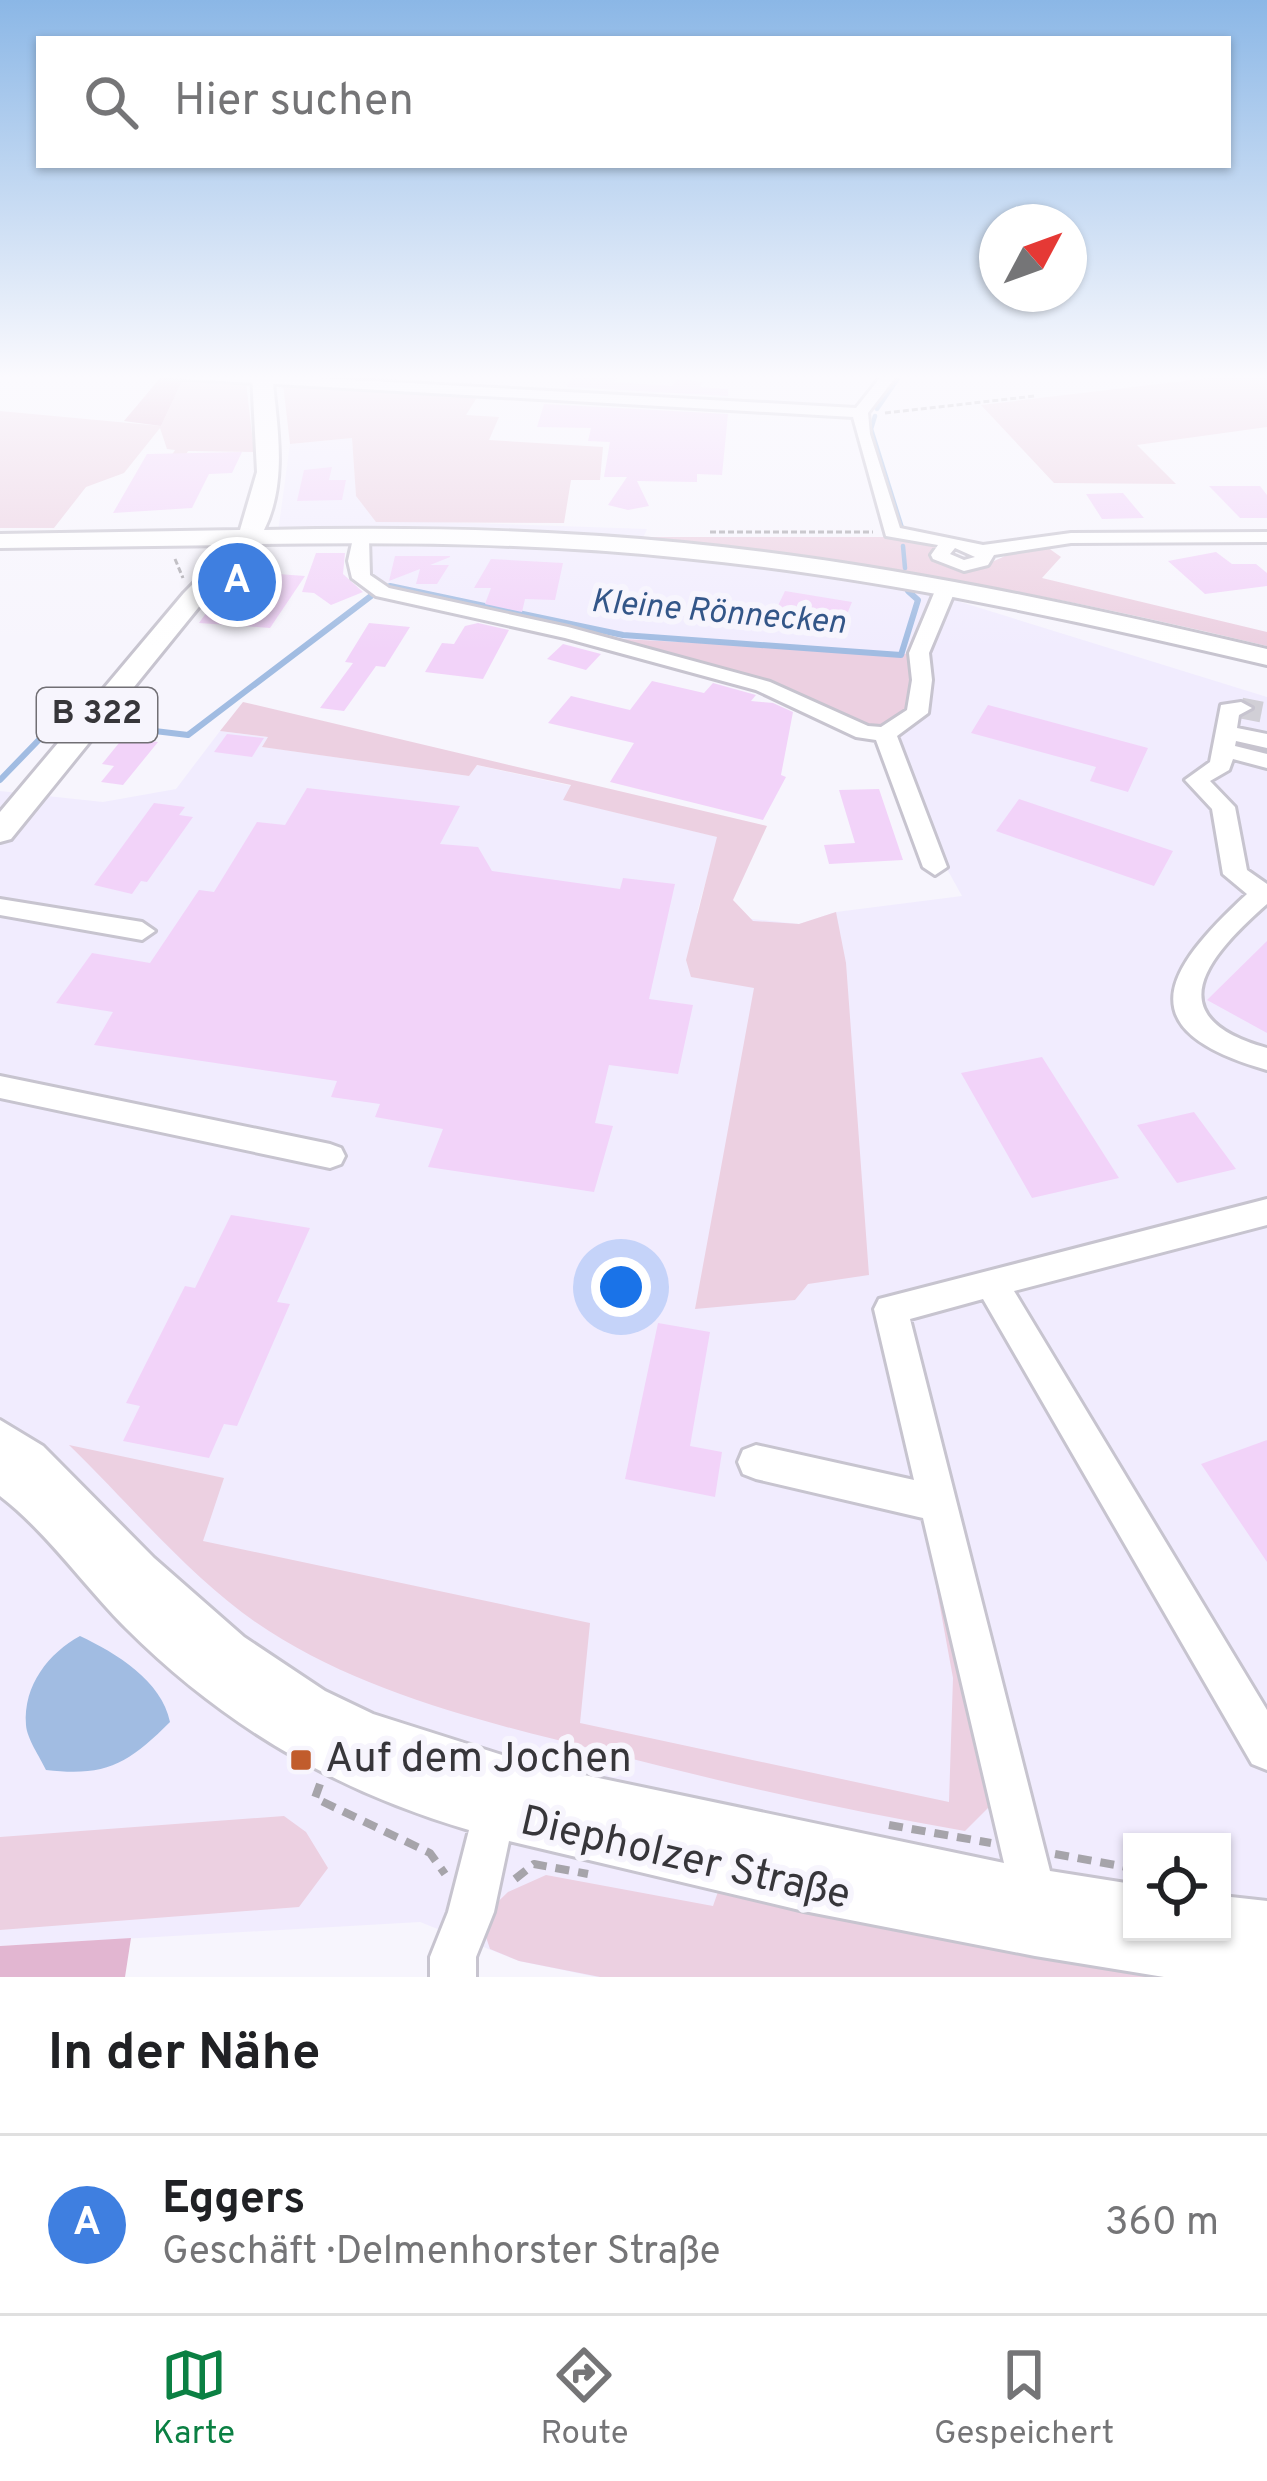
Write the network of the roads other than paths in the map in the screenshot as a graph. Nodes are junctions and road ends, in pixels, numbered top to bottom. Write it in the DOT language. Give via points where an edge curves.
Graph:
graph roads {
  1 [pos="270,466"];
  2 [pos="872,466"];
  3 [pos="263,505"];
  4 [pos="220,538"];
  5 [pos="250,538"];
  6 [pos="309,538"];
  7 [pos="360,538"];
  8 [pos="1267,538"];
  9 [pos="160,539"];
  10 [pos="0,541"];
  11 [pos="206,566"];
  12 [pos="947,586"];
  13 [pos="193,598"];
  14 [pos="1267,657"];
  15 [pos="1241,707"];
  16 [pos="885,734"];
  17 [pos="1225,741"];
  18 [pos="1267,742"];
  19 [pos="1267,761"];
  20 [pos="0,832"];
  21 [pos="935,867"];
  22 [pos="1264,895"];
  23 [pos="0,908"];
  24 [pos="142,931"];
  25 [pos="1267,1059"];
  26 [pos="0,1087"];
  27 [pos="329,1156"];
  28 [pos="1267,1212"];
  29 [pos="990,1281"];
  30 [pos="0,1437"];
  31 [pos="756,1462"];
  32 [pos="0,1474"];
  33 [pos="938,1503"];
  34 [pos="1267,1749"];
  35 [pos="498,1798"];
  36 [pos="1033,1892"];
  37 [pos="1123,1906"];
  38 [pos="1231,1920"];
  39 [pos="1267,1924"];
  40 [pos="458,1970"];
  41 [pos="1267,1970"];
  1 -- 3 [label="main road, B 322"];
  2 -- 8 [label="street" via="892,532 949,544 940,555 958,565 980,564 983,551 1071,538"];
  3 -- 4 [label="main road, B 322"];
  3 -- 5 [label="main road, B 322"];
  3 -- 6 [label="main road"];
  4 -- 5 [label="main road"];
  4 -- 9 [label="main road"];
  4 -- 11 [label="main road, B 322"];
  5 -- 6 [label="main road"];
  5 -- 13 [label="main road, B 322"];
  6 -- 7 [label="main road"];
  7 -- 12 [label="main road" via="601,543"];
  7 -- 16 [label="street" via="362,578 383,592 763,686"];
  9 -- 10 [label="main road"];
  9 -- 11 [label="main road"];
  11 -- 13 [label="main road, B 322"];
  12 -- 14 [label="main road"];
  12 -- 16 [label="street" via="919,653 917,713"];
  13 -- 20 [label="main road, B 322"];
  15 -- 17 [label="street" via="1229,710"];
  16 -- 21 [label="street"];
  17 -- 18 [label="street"];
  17 -- 19 [label="street"];
  17 -- 22 [label="street" via="1221,765 1196,781 1223,807 1235,874"];
  22 -- 25 [label="street" via="1192,966 1183,988 1202,1028"];
  23 -- 24 [label="street"];
  26 -- 27 [label="street"];
  28 -- 29 [label="street"];
  29 -- 33 [label="street" via="891,1310"];
  29 -- 34 [label="street"];
  30 -- 35 [label="street, Diepholzer Straße" via="261,1675"];
  31 -- 33 [label="street"];
  32 -- 35 [label="street, Diepholzer Straße" via="151,1626 265,1719 331,1758"];
  33 -- 36 [label="street"];
  35 -- 36 [label="street, Diepholzer Straße"];
  35 -- 40 [label="street"];
  35 -- 41 [label="street, Diepholzer Straße" via="705,1867 1064,1941"];
  36 -- 37 [label="street, Diepholzer Straße"];
  38 -- 39 [label="street"];
}
